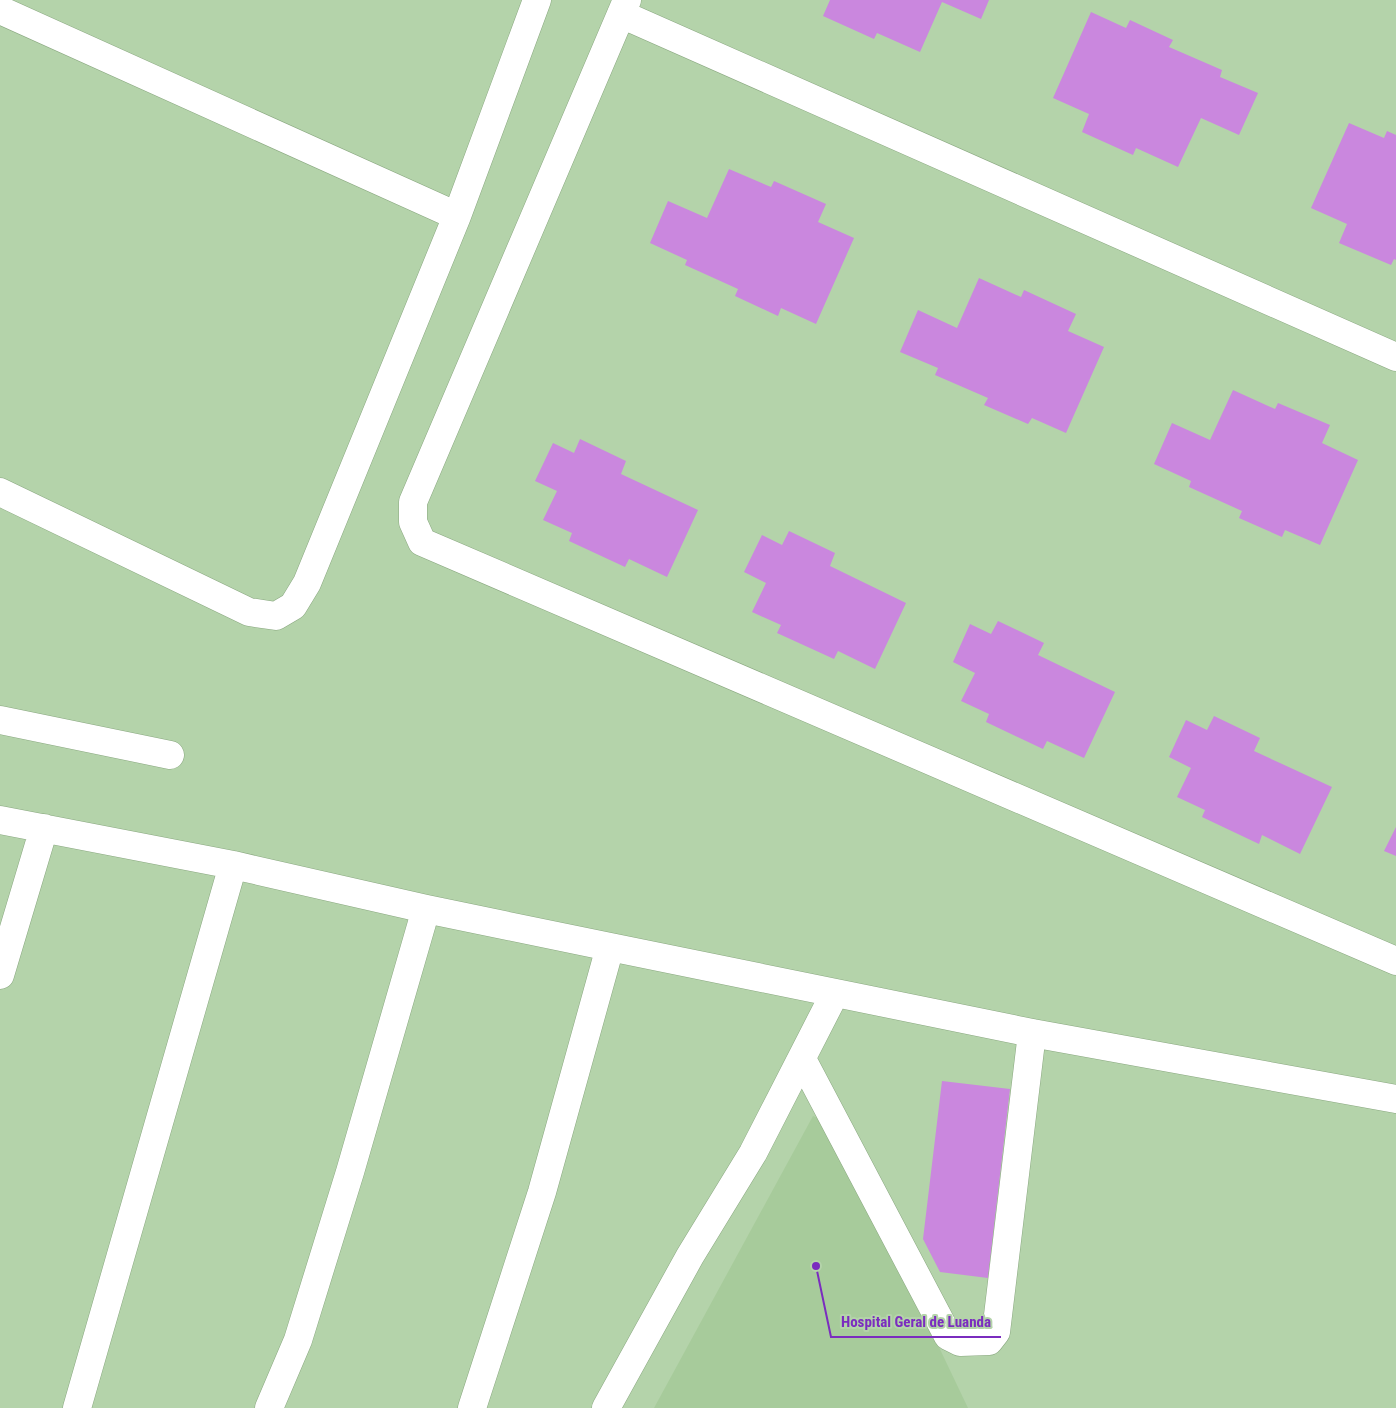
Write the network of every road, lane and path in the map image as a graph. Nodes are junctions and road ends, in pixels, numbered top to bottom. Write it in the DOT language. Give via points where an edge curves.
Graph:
graph roads {
  1 [pos="537,0"];
  2 [pos="624,7"];
  3 [pos="0,10"];
  4 [pos="457,216"];
  5 [pos="1396,358"];
  6 [pos="0,492"];
  7 [pos="0,720"];
  8 [pos="170,755"];
  9 [pos="0,820"];
  10 [pos="44,828"];
  11 [pos="233,865"];
  12 [pos="426,908"];
  13 [pos="610,947"];
  14 [pos="1396,961"];
  15 [pos="0,975"];
  16 [pos="835,993"];
  17 [pos="1032,1033"];
  18 [pos="802,1059"];
  19 [pos="1396,1099"];
  20 [pos="77,1408"];
  21 [pos="269,1408"];
  22 [pos="472,1408"];
  23 [pos="606,1408"];
  1 -- 4 [label="street"];
  2 -- 5 [label="street"];
  2 -- 14 [label="street" via="413,502 413,522 422,542"];
  3 -- 4 [label="street"];
  4 -- 6 [label="street" via="307,583 294,606 276,616 249,612"];
  7 -- 8 [label="street"];
  9 -- 10 [label="street"];
  10 -- 11 [label="street"];
  10 -- 15 [label="street"];
  11 -- 12 [label="street"];
  11 -- 20 [label="street"];
  12 -- 13 [label="street"];
  12 -- 21 [label="street" via="298,1340"];
  13 -- 16 [label="street"];
  13 -- 22 [label="street" via="542,1192"];
  16 -- 17 [label="street"];
  16 -- 18 [label="street"];
  17 -- 18 [label="street" via="996,1332 988,1341 960,1342 948,1336"];
  17 -- 19 [label="street"];
  18 -- 23 [label="street" via="753,1153 690,1256"];
}
